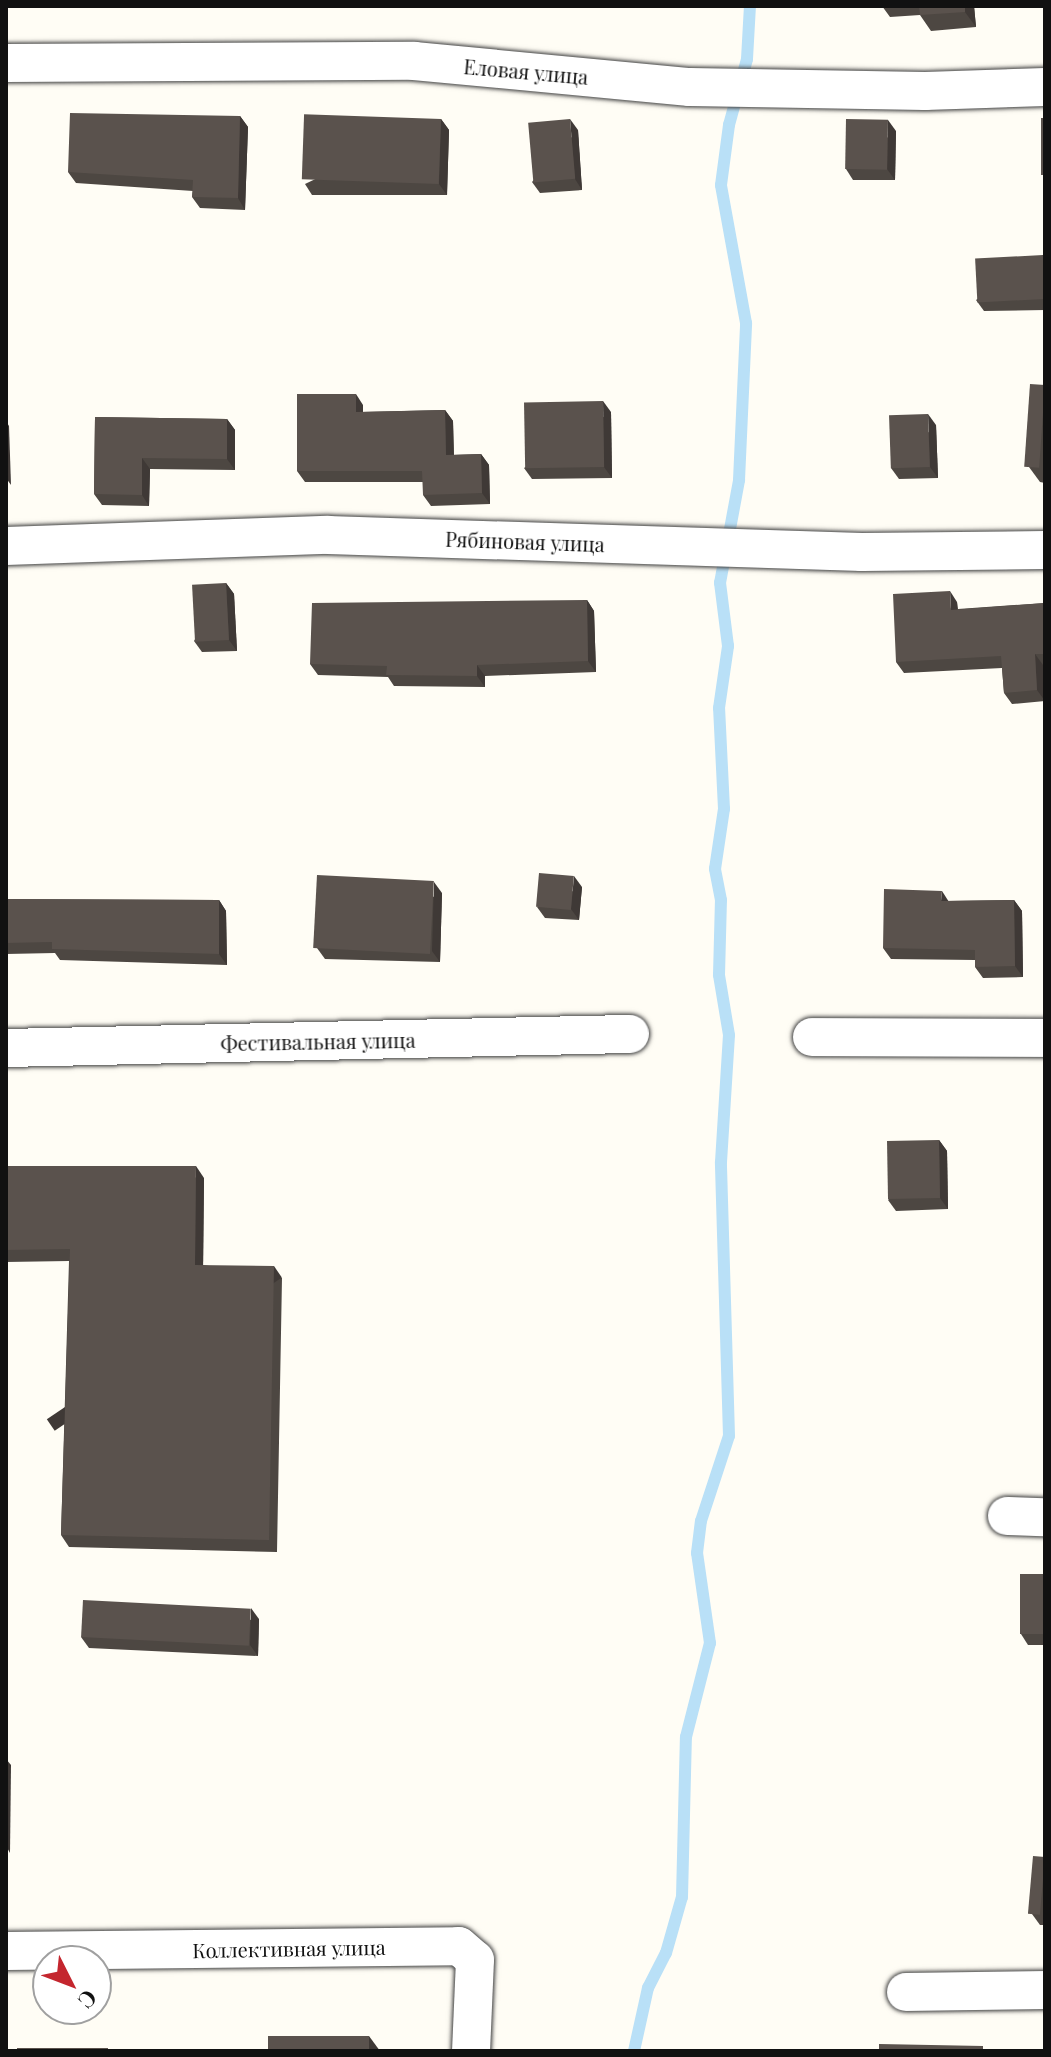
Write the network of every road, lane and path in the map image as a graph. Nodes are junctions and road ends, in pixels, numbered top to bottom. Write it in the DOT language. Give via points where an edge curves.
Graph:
graph roads {
  1 [pos="6,63"];
  2 [pos="1045,87"];
  3 [pos="6,546"];
  4 [pos="1045,550"];
  5 [pos="630,1034"];
  6 [pos="812,1037"];
  7 [pos="1045,1038"];
  8 [pos="6,1048"];
  9 [pos="1007,1516"];
  10 [pos="1045,1517"];
  11 [pos="6,1951"];
  12 [pos="1045,1990"];
  13 [pos="906,1992"];
  14 [pos="471,2051"];
  1 -- 2 [label="street, Еловая улица" via="414,61 707,87"];
  3 -- 4 [label="street, Рябиновая улица" via="328,535 756,549"];
  5 -- 8 [label="street, Фестивальная улица"];
  6 -- 7 [label="street"];
  9 -- 10 [label="street"];
  11 -- 14 [label="street, Коллективная улица" via="459,1946 475,1960"];
  12 -- 13 [label="street"];
}
